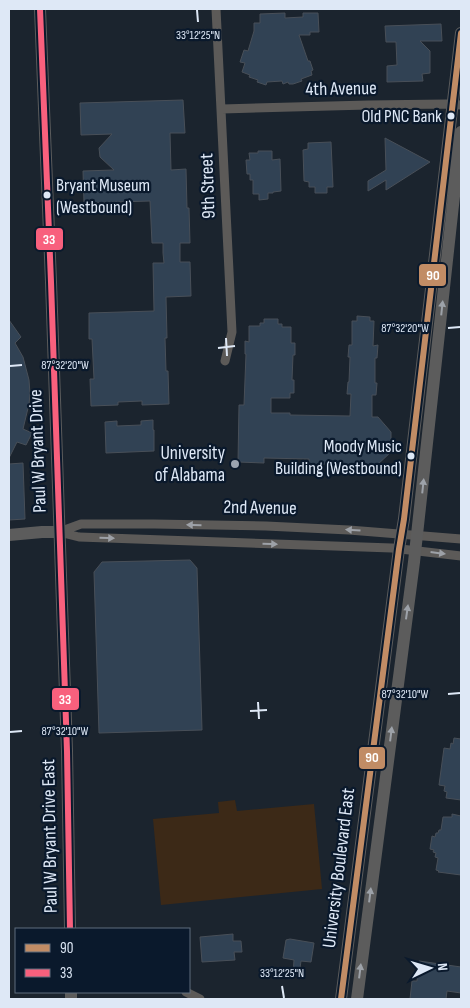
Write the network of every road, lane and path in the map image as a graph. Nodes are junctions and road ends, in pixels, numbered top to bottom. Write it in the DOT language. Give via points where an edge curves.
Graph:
graph roads {
  1 [pos="40,9"];
  2 [pos="216,9"];
  3 [pos="461,33"];
  4 [pos="458,104"];
  5 [pos="222,110"];
  6 [pos="461,132"];
  7 [pos="225,360"];
  8 [pos="59,532"];
  9 [pos="402,534"];
  10 [pos="9,535"];
  11 [pos="417,535"];
  12 [pos="461,539"];
  13 [pos="399,549"];
  14 [pos="415,550"];
  15 [pos="461,556"];
  16 [pos="70,928"];
  17 [pos="188,993"];
  18 [pos="200,999"];
  19 [pos="341,999"];
  20 [pos="350,999"];
  21 [pos="357,999"];
  1 -- 8 [label="main road, Paul W Bryant Drive"];
  2 -- 5 [label="street, 9th Street"];
  3 -- 4 [label="main road, University Boulevard East"];
  4 -- 5 [label="street, 4th Avenue"];
  4 -- 9 [label="main road, University Boulevard East"];
  5 -- 7 [label="street, 9th Street" via="232,332"];
  11 -- 6 [label="main road, University Boulevard East, one-way"];
  9 -- 8 [label="street, 2nd Avenue, one-way" via="266,526 154,524 81,524"];
  8 -- 10 [label="main road, 2nd Avenue"];
  8 -- 13 [label="street, 2nd Avenue, one-way" via="79,537"];
  8 -- 16 [label="main road, Paul W Bryant Drive East"];
  9 -- 11 [label="street, 2nd Avenue"];
  9 -- 13 [label="main road, University Boulevard East"];
  11 -- 12 [label="street, 2nd Avenue"];
  11 -- 14 [label="main road, University Boulevard East"];
  13 -- 14 [label="street, 2nd Avenue"];
  13 -- 19 [label="main road, University Boulevard East"];
  14 -- 15 [label="street, 2nd Avenue, one-way"];
  21 -- 14 [label="main road, University Boulevard East, one-way"];
  17 -- 18 [label="street"];
  20 -- 21 [label="street"];
}
